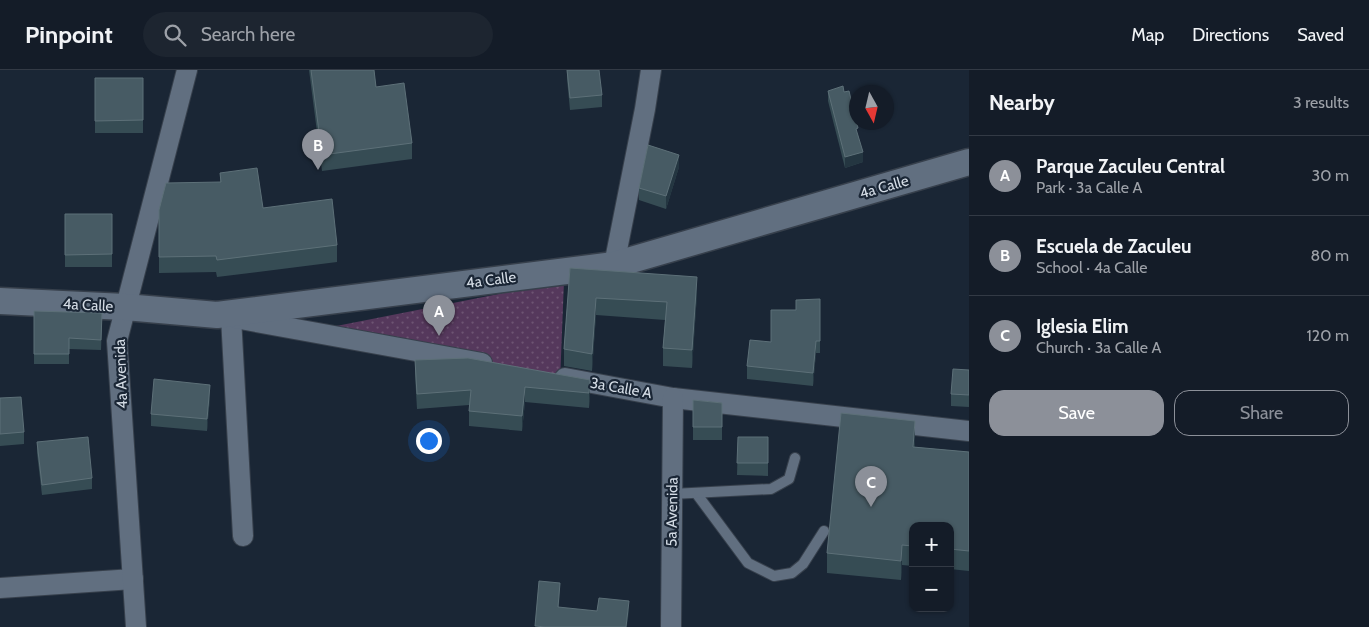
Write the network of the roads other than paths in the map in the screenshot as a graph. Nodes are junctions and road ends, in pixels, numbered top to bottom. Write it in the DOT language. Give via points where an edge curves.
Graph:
graph roads {
  1 [pos="187,70"];
  2 [pos="651,70"];
  3 [pos="969,162"];
  4 [pos="614,265"];
  5 [pos="0,302"];
  6 [pos="125,307"];
  7 [pos="224,316"];
  8 [pos="496,366"];
  9 [pos="546,374"];
  10 [pos="673,398"];
  11 [pos="969,431"];
  12 [pos="795,458"];
  13 [pos="696,493"];
  14 [pos="672,494"];
  15 [pos="824,531"];
  16 [pos="243,536"];
  17 [pos="133,579"];
  18 [pos="0,588"];
  19 [pos="136,627"];
  20 [pos="671,627"];
  1 -- 6 [label="street, 4a Avenida"];
  2 -- 4 [label="street"];
  3 -- 4 [label="street, 4a Calle"];
  4 -- 7 [label="street, 4a Calle"];
  5 -- 6 [label="street, 4a Calle"];
  6 -- 7 [label="street, 4a Calle"];
  6 -- 17 [label="street, 4a Avenida" via="117,341"];
  7 -- 8 [label="street"];
  7 -- 16 [label="street"];
  9 -- 10 [label="street, 3a Calle A"];
  10 -- 11 [label="street, 3a Calle A"];
  10 -- 14 [label="street, 5a Avenida"];
  12 -- 13 [label="lane" via="789,479 771,489"];
  13 -- 14 [label="lane"];
  13 -- 15 [label="lane" via="748,563 774,576 792,572 803,564"];
  14 -- 20 [label="street, 5a Avenida"];
  17 -- 18 [label="street"];
  17 -- 19 [label="street, 4a Avenida"];
}
